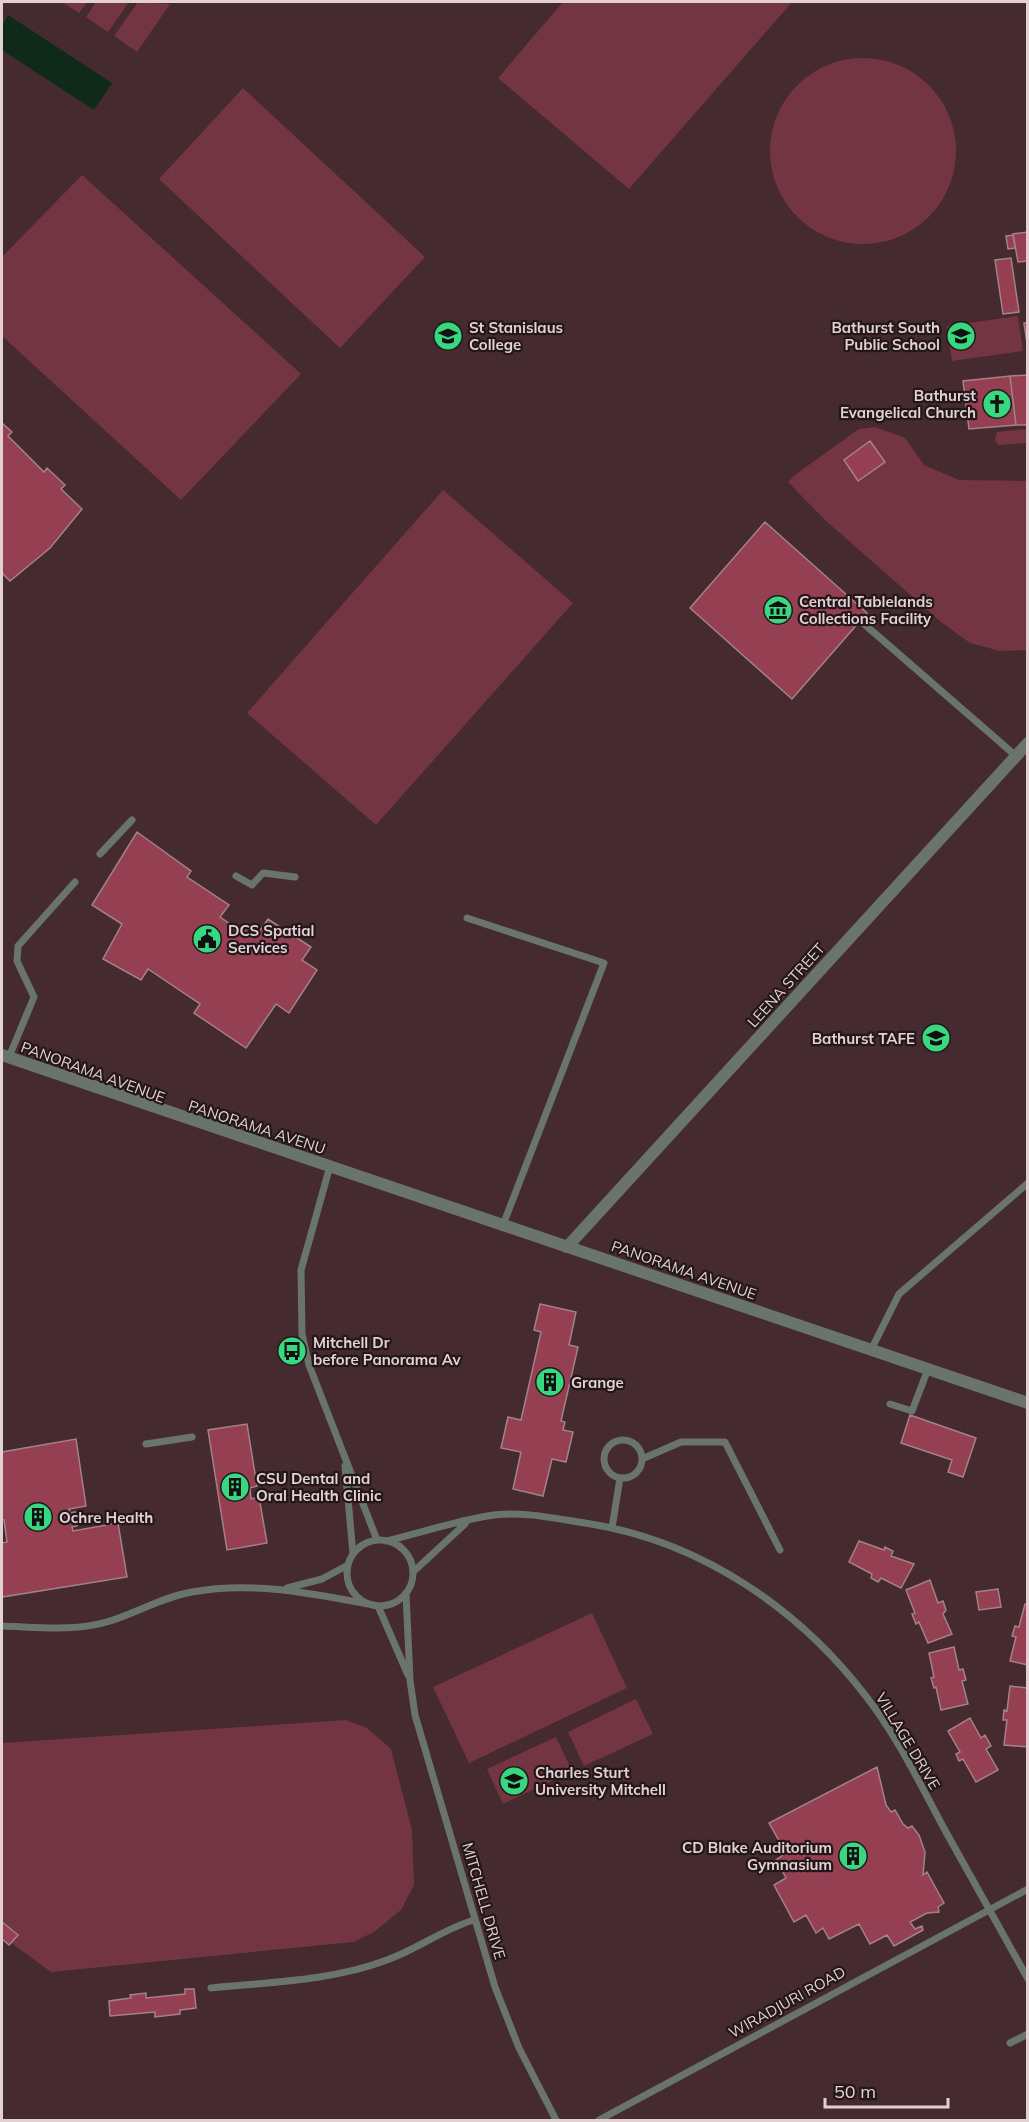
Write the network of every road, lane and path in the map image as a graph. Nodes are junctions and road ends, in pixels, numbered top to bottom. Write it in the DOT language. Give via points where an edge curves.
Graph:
graph roads {
  1 [pos="863,623"];
  2 [pos="1028,743"];
  3 [pos="1016,756"];
  4 [pos="132,819"];
  5 [pos="99,854"];
  6 [pos="236,876"];
  7 [pos="295,877"];
  8 [pos="75,882"];
  9 [pos="467,918"];
  10 [pos="5,1056"];
  11 [pos="175,1117"];
  12 [pos="330,1166"];
  13 [pos="1028,1183"];
  14 [pos="503,1226"];
  15 [pos="567,1247"];
  16 [pos="872,1350"];
  17 [pos="928,1369"];
  18 [pos="1028,1403"];
  19 [pos="890,1404"];
  20 [pos="192,1437"];
  21 [pos="146,1444"];
  22 [pos="345,1458"];
  23 [pos="642,1459"];
  24 [pos="620,1478"];
  25 [pos="467,1522"];
  26 [pos="612,1528"];
  27 [pos="382,1541"];
  28 [pos="780,1550"];
  29 [pos="353,1554"];
  30 [pos="348,1565"];
  31 [pos="413,1572"];
  32 [pos="285,1589"];
  33 [pos="406,1593"];
  34 [pos="368,1604"];
  35 [pos="378,1606"];
  36 [pos="2,1626"];
  37 [pos="410,1680"];
  38 [pos="1028,1889"];
  39 [pos="989,1909"];
  40 [pos="474,1920"];
  41 [pos="1028,1979"];
  42 [pos="212,1988"];
  43 [pos="1028,2034"];
  44 [pos="1010,2043"];
  45 [pos="556,2121"];
  46 [pos="599,2121"];
  1 -- 3 [label="lane"];
  2 -- 3 [label="street, LEENA STREET"];
  3 -- 15 [label="street, LEENA STREET"];
  4 -- 5 [label="lane"];
  6 -- 7 [label="lane" via="252,885 263,873"];
  8 -- 10 [label="lane" via="18,946 17,961 34,997"];
  9 -- 14 [label="lane" via="604,963"];
  10 -- 11 [label="street, PANORAMA AVENUE"];
  11 -- 12 [label="street, PANORAMA AVENU"];
  12 -- 14 [label="street, PANORAMA AVENUE"];
  12 -- 22 [label="lane" via="301,1270 300,1311 309,1365"];
  13 -- 16 [label="lane" via="899,1293"];
  14 -- 15 [label="street, PANORAMA AVENUE"];
  15 -- 16 [label="street, PANORAMA AVENUE"];
  16 -- 17 [label="street, PANORAMA AVENUE"];
  17 -- 18 [label="street, PANORAMA AVENUE"];
  17 -- 19 [label="lane" via="912,1412"];
  20 -- 21 [label="lane"];
  22 -- 27 [label="lane"];
  22 -- 29 [label="lane"];
  23 -- 24 [label="lane" via="635,1474"];
  23 -- 24 [label="lane" via="631,1442 610,1444 605,1450 604,1465"];
  23 -- 28 [label="lane" via="681,1442 725,1442"];
  24 -- 26 [label="lane"];
  25 -- 26 [label="lane, VILLAGE DRIVE" via="487,1516 527,1516"];
  25 -- 27 [label="lane, VILLAGE DRIVE"];
  25 -- 31 [label="lane"];
  26 -- 39 [label="lane, VILLAGE DRIVE" via="663,1543 720,1569 768,1600 822,1646 866,1695 897,1742"];
  27 -- 29 [label="lane" via="368,1542"];
  27 -- 31 [label="lane" via="405,1551"];
  29 -- 30 [label="lane"];
  30 -- 32 [label="lane" via="322,1579"];
  30 -- 34 [label="lane" via="349,1584"];
  31 -- 33 [label="lane"];
  32 -- 34 [label="lane"];
  32 -- 36 [label="lane" via="193,1592 89,1626"];
  33 -- 35 [label="lane" via="389,1605"];
  33 -- 37 [label="lane, MITCHELL DRIVE"];
  34 -- 35 [label="lane"];
  35 -- 37 [label="lane, MITCHELL DRIVE"];
  37 -- 40 [label="lane, MITCHELL DRIVE" via="416,1715"];
  38 -- 39 [label="lane, WIRADJURI ROAD"];
  39 -- 41 [label="lane, VILLAGE DRIVE"];
  39 -- 46 [label="lane, WIRADJURI ROAD"];
  40 -- 42 [label="lane" via="450,1927 390,1959 337,1976"];
  40 -- 45 [label="lane, MITCHELL DRIVE" via="519,2048"];
  43 -- 44 [label="lane"];
}
